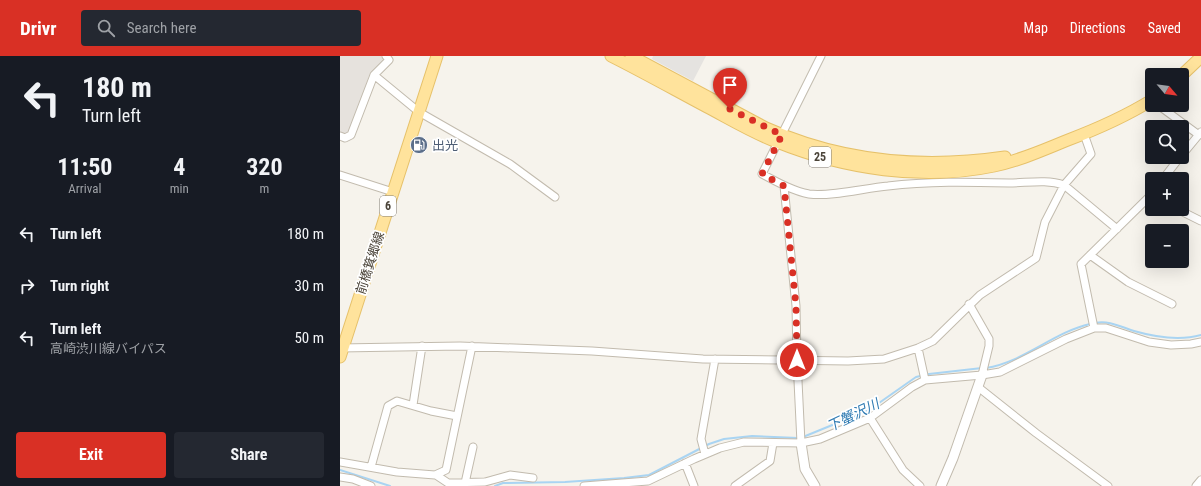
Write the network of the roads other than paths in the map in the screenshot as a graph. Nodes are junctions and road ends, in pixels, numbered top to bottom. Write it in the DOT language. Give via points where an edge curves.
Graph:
graph roads {
  1 [pos="386,56"];
  2 [pos="437,56"];
  3 [pos="611,56"];
  4 [pos="631,56"];
  5 [pos="821,56"];
  6 [pos="1201,58"];
  7 [pos="1189,69"];
  8 [pos="374,75"];
  9 [pos="1145,105"];
  10 [pos="419,112"];
  11 [pos="1169,112"];
  12 [pos="1200,133"];
  13 [pos="1084,134"];
  14 [pos="340,136"];
  15 [pos="780,139"];
  16 [pos="1189,146"];
  17 [pos="1175,164"];
  18 [pos="1168,172"];
  19 [pos="340,175"];
  20 [pos="1064,185"];
  21 [pos="784,186"];
  22 [pos="393,192"];
  23 [pos="555,197"];
  24 [pos="1145,201"];
  25 [pos="1189,215"];
  26 [pos="1201,221"];
  27 [pos="1116,228"];
  28 [pos="1090,256"];
  29 [pos="969,304"];
  30 [pos="1172,304"];
  31 [pos="1094,328"];
  32 [pos="1201,342"];
  33 [pos="422,346"];
  34 [pos="472,346"];
  35 [pos="918,348"];
  36 [pos="341,350"];
  37 [pos="715,359"];
  38 [pos="797,360"];
  39 [pos="982,375"];
  40 [pos="924,380"];
  41 [pos="978,387"];
  42 [pos="413,406"];
  43 [pos="457,416"];
  44 [pos="870,418"];
  45 [pos="773,443"];
  46 [pos="801,444"];
  47 [pos="473,447"];
  48 [pos="705,454"];
  49 [pos="340,462"];
  50 [pos="685,463"];
  51 [pos="371,467"];
  52 [pos="436,475"];
  53 [pos="340,477"];
  54 [pos="532,478"];
  55 [pos="1201,480"];
  56 [pos="352,482"];
  57 [pos="465,483"];
  58 [pos="371,486"];
  59 [pos="584,486"];
  60 [pos="598,486"];
  61 [pos="694,486"];
  62 [pos="735,486"];
  63 [pos="815,486"];
  64 [pos="920,486"];
  65 [pos="941,486"];
  66 [pos="1108,486"];
  67 [pos="1196,486"];
  1 -- 8 [label="street" via="389,60"];
  2 -- 10 [label="main road, 前橋箕郷線 / 6"];
  3 -- 15 [label="main road, 25" via="752,131"];
  4 -- 15 [label="main road, 25" via="756,123"];
  5 -- 15 [label="street"];
  6 -- 7 [label="main road"];
  8 -- 10 [label="street"];
  8 -- 14 [label="street" via="351,135 345,138"];
  9 -- 13 [label="main road, 25"];
  10 -- 22 [label="main road, 前橋箕郷線 / 6"];
  10 -- 23 [label="street" via="510,164"];
  11 -- 12 [label="street"];
  12 -- 16 [label="street"];
  13 -- 15 [label="main road, 25" via="1048,148 1009,156 962,162 913,163 850,156"];
  13 -- 20 [label="street" via="1091,154"];
  15 -- 21 [label="street" via="762,174"];
  17 -- 18 [label="street"];
  19 -- 22 [label="street"];
  20 -- 21 [label="street" via="1054,182 945,182 821,195 808,194"];
  20 -- 27 [label="street"];
  20 -- 29 [label="street" via="1045,222 1036,258"];
  21 -- 38 [label="street" via="796,306"];
  22 -- 36 [label="main road, 前橋箕郷線 / 6"];
  24 -- 27 [label="street"];
  25 -- 26 [label="street"];
  27 -- 28 [label="street"];
  28 -- 30 [label="street" via="1128,282"];
  28 -- 31 [label="street" via="1081,264"];
  29 -- 35 [label="street" via="933,340"];
  29 -- 39 [label="street" via="989,339"];
  31 -- 32 [label="street" via="1106,328 1163,344"];
  31 -- 39 [label="street" via="1000,372"];
  33 -- 34 [label="street"];
  33 -- 36 [label="street"];
  33 -- 42 [label="street"];
  34 -- 37 [label="street"];
  34 -- 43 [label="street"];
  35 -- 38 [label="street" via="884,359"];
  35 -- 40 [label="street"];
  37 -- 38 [label="street"];
  37 -- 48 [label="street" via="701,439"];
  38 -- 46 [label="street"];
  39 -- 40 [label="street"];
  39 -- 41 [label="street"];
  40 -- 44 [label="street"];
  41 -- 65 [label="street"];
  41 -- 66 [label="street"];
  42 -- 43 [label="street"];
  42 -- 51 [label="street" via="397,401 388,406"];
  43 -- 52 [label="street" via="446,470"];
  44 -- 46 [label="street" via="820,439"];
  44 -- 64 [label="street" via="903,470"];
  45 -- 46 [label="street"];
  45 -- 48 [label="street" via="744,442"];
  45 -- 62 [label="street" via="770,461"];
  46 -- 63 [label="street" via="805,469"];
  47 -- 57 [label="street"];
  48 -- 50 [label="street"];
  49 -- 51 [label="street"];
  50 -- 60 [label="street" via="648,481"];
  50 -- 61 [label="street"];
  51 -- 52 [label="street"];
  52 -- 57 [label="street" via="448,483"];
  53 -- 56 [label="street"];
  54 -- 57 [label="street" via="510,475 485,482"];
  55 -- 67 [label="street"];
  56 -- 58 [label="street"];
  59 -- 60 [label="street"];
}
